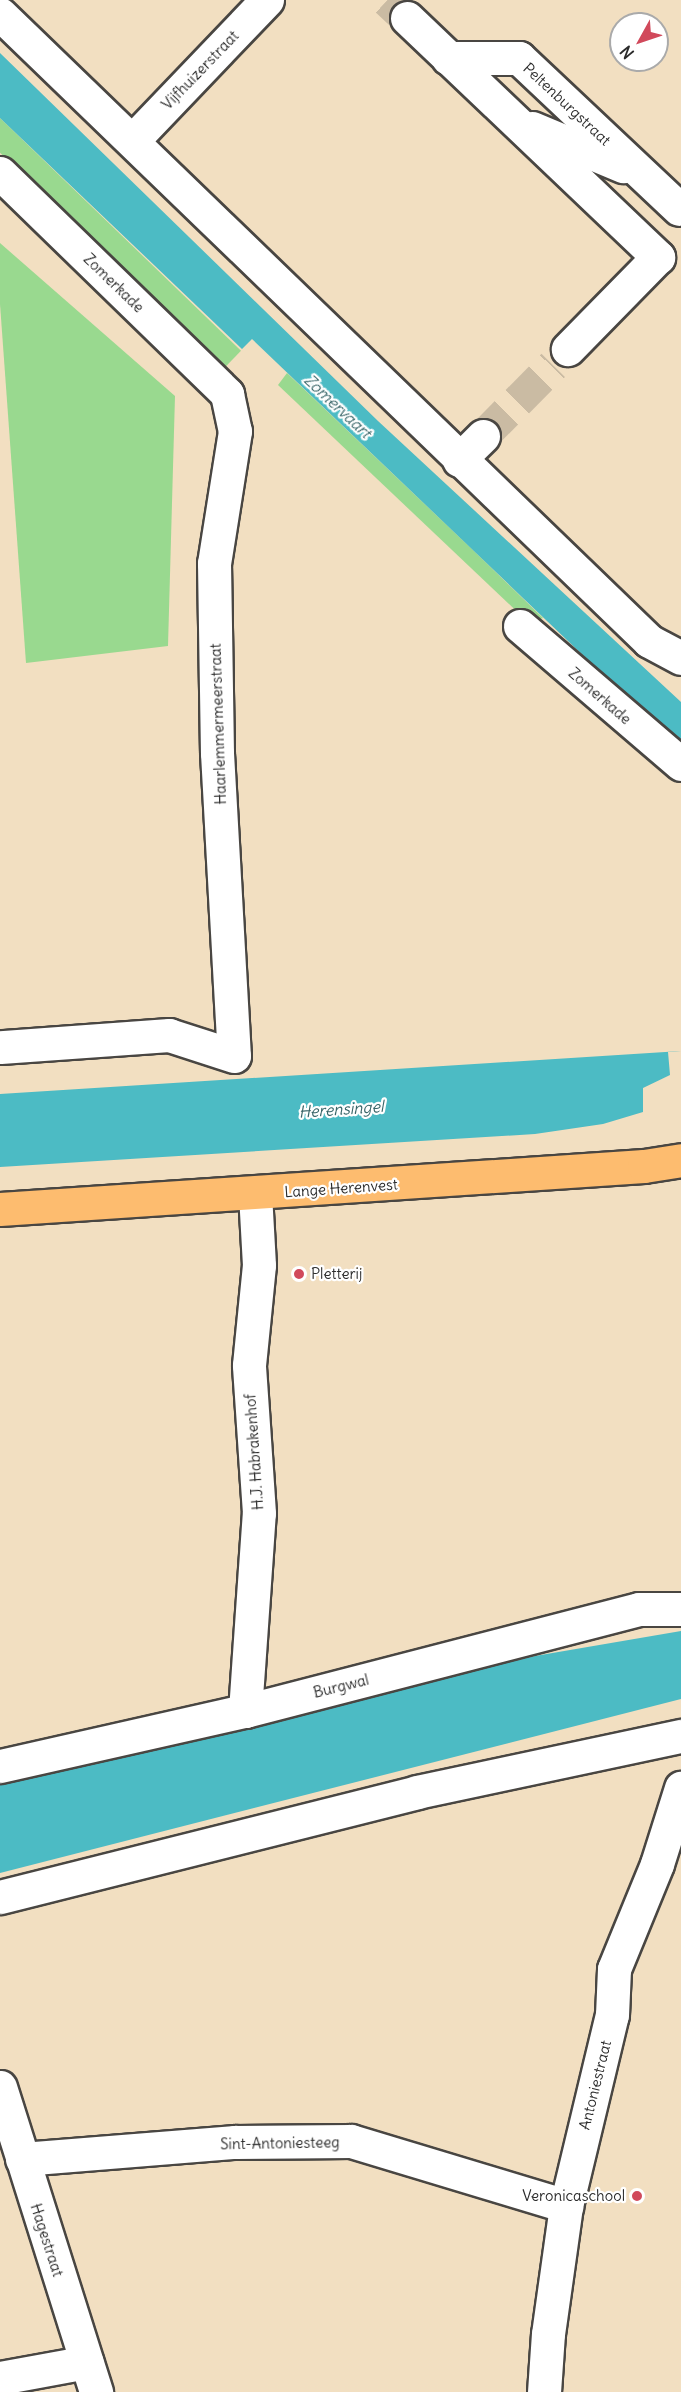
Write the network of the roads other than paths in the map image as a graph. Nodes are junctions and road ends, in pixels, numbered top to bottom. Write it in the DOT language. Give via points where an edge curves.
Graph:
graph roads {
  1 [pos="267,0"];
  2 [pos="0,14"];
  3 [pos="403,16"];
  4 [pos="448,58"];
  5 [pos="513,120"];
  6 [pos="133,140"];
  7 [pos="0,173"];
  8 [pos="641,174"];
  9 [pos="680,208"];
  10 [pos="644,244"];
  11 [pos="559,358"];
  12 [pos="227,394"];
  13 [pos="483,436"];
  14 [pos="459,460"];
  15 [pos="520,626"];
  16 [pos="681,658"];
  17 [pos="681,764"];
  18 [pos="0,1047"];
  19 [pos="681,1160"];
  20 [pos="255,1194"];
  21 [pos="0,1209"];
  22 [pos="681,1609"];
  23 [pos="245,1711"];
  24 [pos="681,1736"];
  25 [pos="0,1766"];
  26 [pos="681,1788"];
  27 [pos="0,1897"];
  28 [pos="0,2087"];
  29 [pos="22,2159"];
  30 [pos="566,2206"];
  31 [pos="91,2377"];
  32 [pos="0,2378"];
  33 [pos="544,2392"];
  1 -- 6 [label="street, Vijfhuizerstraat"];
  2 -- 6 [label="street"];
  3 -- 4 [label="street, Peltenburgstraat"];
  4 -- 5 [label="street, Peltenburgstraat"];
  4 -- 8 [label="street, Peltenburgstraat" via="519,58"];
  5 -- 8 [label="street, Peltenburgstraat"];
  5 -- 10 [label="street, Peltenburgstraat"];
  6 -- 14 [label="street"];
  7 -- 12 [label="street, Zomerkade"];
  8 -- 9 [label="street, Peltenburgstraat"];
  9 -- 10 [label="street, Peltenburgstraat"];
  10 -- 11 [label="street, Peltenburgstraat" via="658,257"];
  12 -- 18 [label="street, Haarlemmermeerstraat" via="234,432 213,563 217,753 234,1056 169,1035"];
  13 -- 14 [label="street"];
  14 -- 16 [label="street" via="649,641"];
  15 -- 17 [label="street, Zomerkade"];
  19 -- 20 [label="main road, Lange Herenvest"];
  20 -- 21 [label="main road, Lange Herenvest"];
  20 -- 23 [label="street, H.J. Habrakenhof" via="260,1265 249,1365 259,1513"];
  22 -- 23 [label="street, Burgwal" via="639,1609"];
  23 -- 25 [label="street, Burgwal"];
  24 -- 27 [label="street" via="417,1792"];
  26 -- 30 [label="street, Antoniestraat" via="657,1864 614,1969 612,2015"];
  28 -- 29 [label="street, Hagestraat"];
  29 -- 30 [label="street, Sint-Antoniesteeg" via="235,2142 351,2141"];
  29 -- 31 [label="street, Hagestraat"];
  30 -- 33 [label="street, Antoniestraat"];
  31 -- 32 [label="street"];
}
